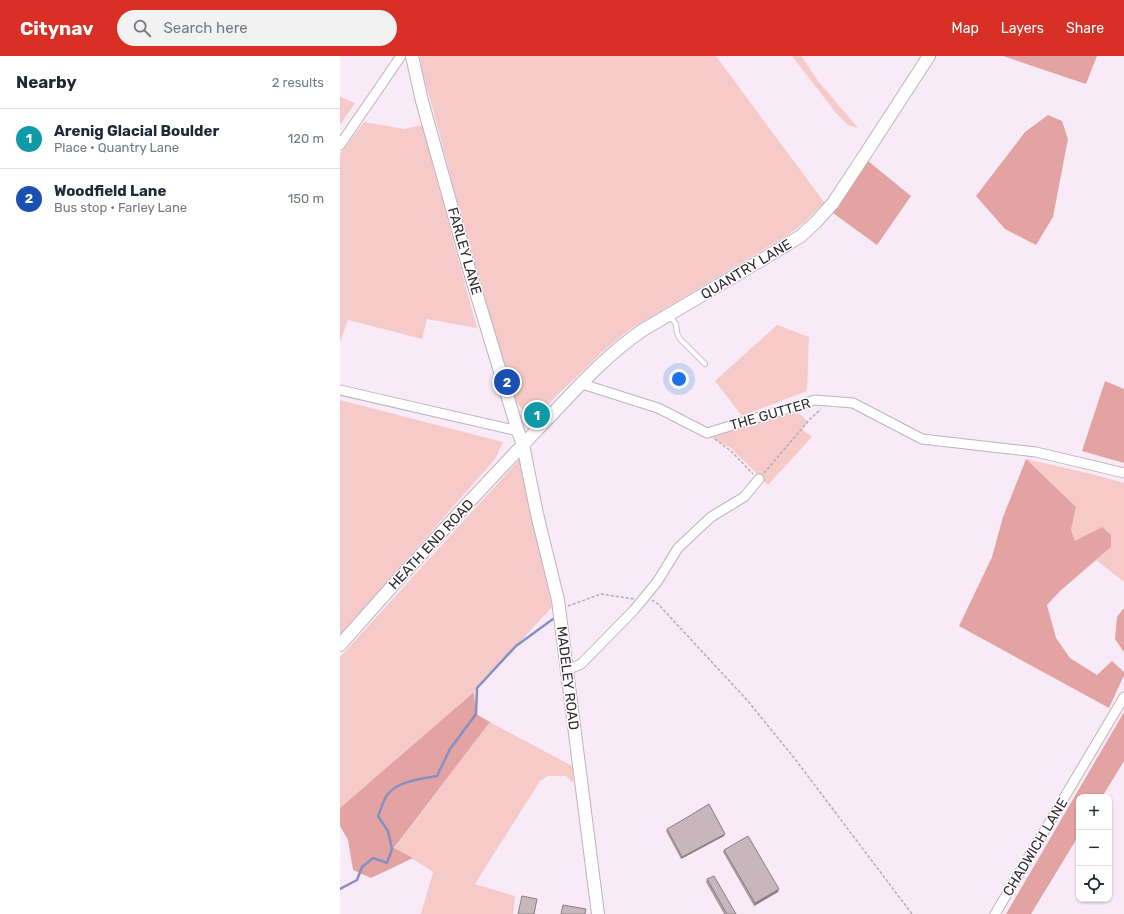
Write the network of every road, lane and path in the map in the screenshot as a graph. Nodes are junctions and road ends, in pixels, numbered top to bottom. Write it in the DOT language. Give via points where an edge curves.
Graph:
graph roads {
  1 [pos="401,56"];
  2 [pos="412,56"];
  3 [pos="929,56"];
  4 [pos="340,145"];
  5 [pos="669,314"];
  6 [pos="705,364"];
  7 [pos="582,384"];
  8 [pos="340,390"];
  9 [pos="828,401"];
  10 [pos="518,431"];
  11 [pos="705,431"];
  12 [pos="523,444"];
  13 [pos="1124,473"];
  14 [pos="759,479"];
  15 [pos="642,600"];
  16 [pos="559,611"];
  17 [pos="340,645"];
  18 [pos="567,670"];
  19 [pos="1124,697"];
  20 [pos="598,914"];
  21 [pos="912,914"];
  22 [pos="995,914"];
  1 -- 4 [label="street"];
  2 -- 10 [label="street, FARLEY LANE" via="422,101 467,261"];
  3 -- 5 [label="street, QUANTRY LANE" via="833,203 816,222 794,240"];
  5 -- 6 [label="lane" via="676,324 680,339"];
  5 -- 7 [label="street, QUANTRY LANE" via="626,342"];
  7 -- 11 [label="street" via="658,408"];
  7 -- 12 [label="street, QUANTRY LANE"];
  8 -- 10 [label="street"];
  9 -- 11 [label="street, THE GUTTER" via="815,400"];
  9 -- 13 [label="street, THE GUTTER" via="852,403 922,439 1036,452"];
  9 -- 14 [label="path"];
  10 -- 12 [label="street, FARLEY LANE"];
  11 -- 14 [label="path" via="731,451"];
  12 -- 16 [label="street, MADELEY ROAD"];
  12 -- 17 [label="street, HEATH END ROAD"];
  14 -- 15 [label="street" via="744,497 711,517 678,548 657,582"];
  15 -- 16 [label="path" via="601,594"];
  15 -- 18 [label="street" via="581,664"];
  15 -- 21 [label="path" via="647,597 658,604 747,700"];
  16 -- 18 [label="street, MADELEY ROAD"];
  18 -- 20 [label="street, MADELEY ROAD"];
  19 -- 22 [label="street, CHADWICH LANE"];
}
